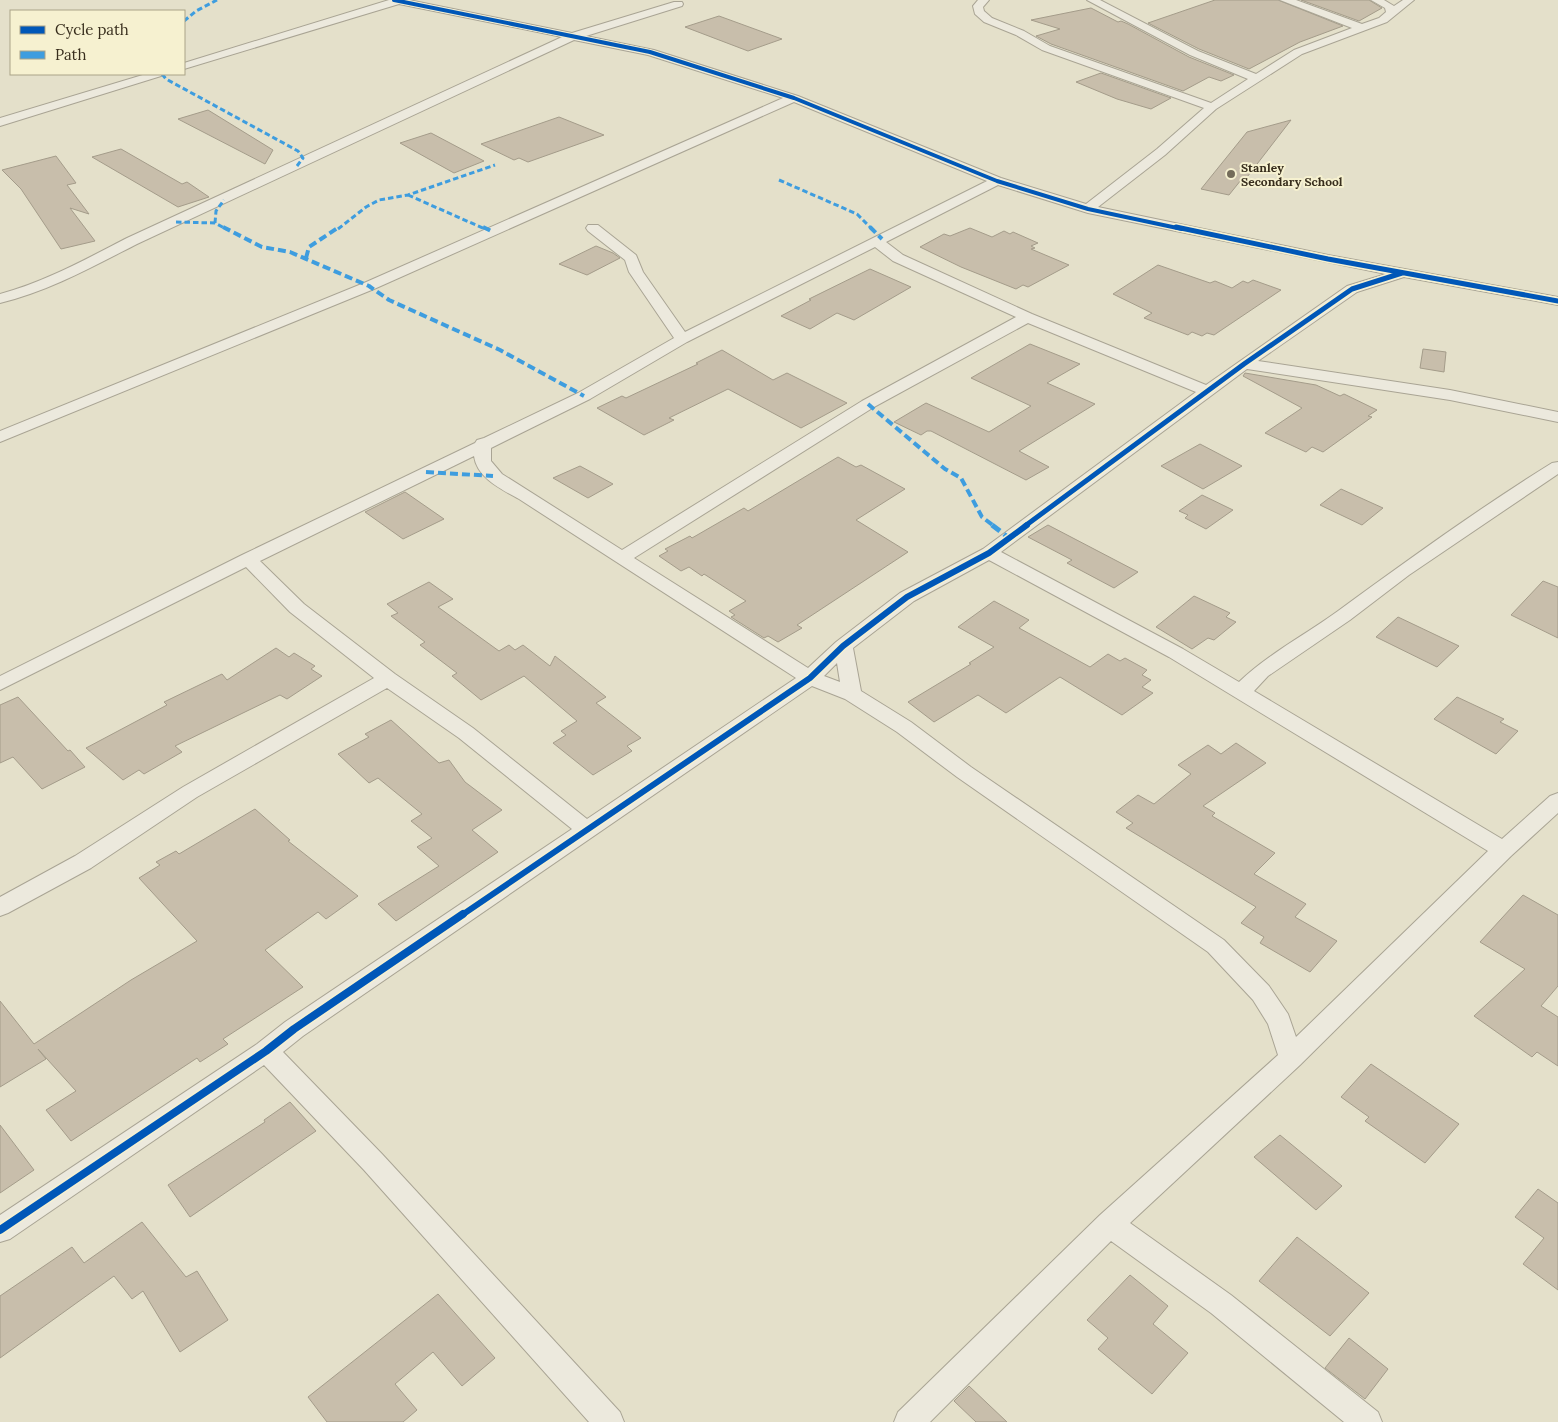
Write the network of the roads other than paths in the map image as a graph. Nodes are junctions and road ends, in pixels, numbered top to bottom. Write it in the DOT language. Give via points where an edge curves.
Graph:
graph roads {
  1 [pos="984,0"];
  2 [pos="1092,0"];
  3 [pos="1285,0"];
  4 [pos="1376,0"];
  5 [pos="1409,0"];
  6 [pos="397,1"];
  7 [pos="678,4"];
  8 [pos="1392,13"];
  9 [pos="1362,28"];
  10 [pos="574,36"];
  11 [pos="185,66"];
  12 [pos="154,75"];
  13 [pos="1257,78"];
  14 [pos="794,98"];
  15 [pos="1212,107"];
  16 [pos="0,122"];
  17 [pos="997,181"];
  18 [pos="1088,208"];
  19 [pos="593,228"];
  20 [pos="877,242"];
  21 [pos="850,253"];
  22 [pos="898,258"];
  23 [pos="1328,259"];
  24 [pos="1402,273"];
  25 [pos="1346,281"];
  26 [pos="0,299"];
  27 [pos="1558,301"];
  28 [pos="1027,317"];
  29 [pos="682,339"];
  30 [pos="1244,364"];
  31 [pos="1208,391"];
  32 [pos="1557,417"];
  33 [pos="0,437"];
  34 [pos="483,443"];
  35 [pos="1558,468"];
  36 [pos="989,553"];
  37 [pos="622,558"];
  38 [pos="248,559"];
  39 [pos="843,646"];
  40 [pos="810,678"];
  41 [pos="388,679"];
  42 [pos="0,684"];
  43 [pos="1241,692"];
  44 [pos="852,694"];
  45 [pos="1558,801"];
  46 [pos="587,830"];
  47 [pos="1503,850"];
  48 [pos="0,907"];
  49 [pos="266,1052"];
  50 [pos="1290,1058"];
  51 [pos="1110,1224"];
  52 [pos="0,1230"];
  53 [pos="609,1422"];
  54 [pos="909,1422"];
  55 [pos="1367,1422"];
  1 -- 15 [label="street" via="978,6 979,12 988,20 1046,48"];
  2 -- 13 [label="street" via="1194,52"];
  3 -- 9 [label="street"];
  4 -- 8 [label="street" via="1389,6"];
  5 -- 8 [label="street"];
  6 -- 10 [label="street"];
  6 -- 11 [label="street"];
  7 -- 10 [label="street"];
  8 -- 9 [label="street"];
  9 -- 13 [label="street" via="1298,52"];
  10 -- 14 [label="street" via="650,52"];
  10 -- 26 [label="street" via="71,271"];
  12 -- 16 [label="street"];
  13 -- 15 [label="street"];
  14 -- 17 [label="street"];
  14 -- 33 [label="street" via="368,286"];
  15 -- 18 [label="street" via="1161,152"];
  17 -- 18 [label="street"];
  17 -- 20 [label="street"];
  18 -- 23 [label="street"];
  19 -- 29 [label="street" via="631,258 636,272"];
  20 -- 21 [label="street"];
  20 -- 22 [label="street"];
  21 -- 22 [label="street"];
  21 -- 29 [label="street"];
  22 -- 28 [label="street"];
  23 -- 24 [label="street"];
  23 -- 25 [label="street"];
  24 -- 25 [label="street"];
  24 -- 27 [label="street"];
  25 -- 30 [label="street"];
  28 -- 31 [label="street"];
  28 -- 37 [label="street" via="868,404"];
  29 -- 34 [label="street" via="584,396"];
  30 -- 31 [label="street"];
  30 -- 32 [label="street" via="1450,395"];
  31 -- 36 [label="street"];
  34 -- 37 [label="street" via="483,462 493,476"];
  34 -- 38 [label="street"];
  35 -- 43 [label="street" via="1403,571 1261,672"];
  36 -- 39 [label="street" via="907,597"];
  36 -- 43 [label="street"];
  37 -- 40 [label="street"];
  38 -- 41 [label="street" via="297,608"];
  38 -- 42 [label="street"];
  39 -- 40 [label="street"];
  39 -- 44 [label="street"];
  40 -- 44 [label="street"];
  40 -- 46 [label="street"];
  41 -- 46 [label="street" via="466,733"];
  41 -- 48 [label="street" via="199,787 83,862"];
  43 -- 47 [label="street"];
  44 -- 50 [label="street" via="1216,946 1261,992 1279,1021"];
  45 -- 47 [label="street"];
  46 -- 49 [label="street" via="294,1029"];
  47 -- 50 [label="street"];
  49 -- 52 [label="street"];
  49 -- 53 [label="street" via="373,1162"];
  50 -- 51 [label="street"];
  51 -- 54 [label="street"];
  51 -- 55 [label="street" via="1221,1304"];
}
